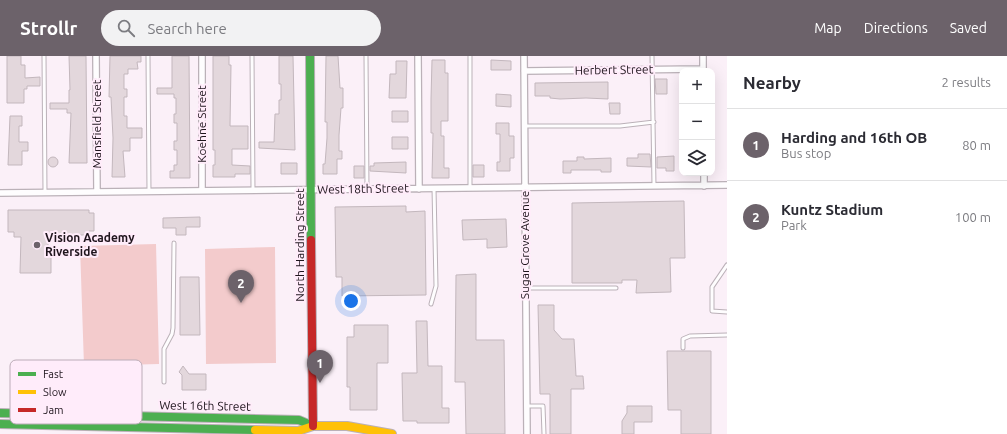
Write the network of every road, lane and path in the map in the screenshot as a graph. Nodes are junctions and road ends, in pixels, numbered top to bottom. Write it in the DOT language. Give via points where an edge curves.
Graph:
graph roads {
  1 [pos="44,56"];
  2 [pos="96,56"];
  3 [pos="148,56"];
  4 [pos="202,56"];
  5 [pos="252,56"];
  6 [pos="310,56"];
  7 [pos="366,56"];
  8 [pos="418,56"];
  9 [pos="470,56"];
  10 [pos="524,56"];
  11 [pos="652,56"];
  12 [pos="703,56"];
  13 [pos="703,68"];
  14 [pos="652,70"];
  15 [pos="679,70"];
  16 [pos="524,71"];
  17 [pos="654,122"];
  18 [pos="525,126"];
  19 [pos="704,176"];
  20 [pos="727,185"];
  21 [pos="654,186"];
  22 [pos="704,186"];
  23 [pos="525,187"];
  24 [pos="419,188"];
  25 [pos="434,188"];
  26 [pos="470,188"];
  27 [pos="367,189"];
  28 [pos="253,190"];
  29 [pos="311,190"];
  30 [pos="202,191"];
  31 [pos="97,192"];
  32 [pos="149,192"];
  33 [pos="0,193"];
  34 [pos="45,193"];
  35 [pos="174,243"];
  36 [pos="727,265"];
  37 [pos="526,288"];
  38 [pos="616,288"];
  39 [pos="431,304"];
  40 [pos="727,312"];
  41 [pos="727,335"];
  42 [pos="683,348"];
  43 [pos="164,382"];
  44 [pos="526,406"];
  45 [pos="0,413"];
  46 [pos="10,413"];
  47 [pos="142,416"];
  48 [pos="0,424"];
  49 [pos="313,430"];
  50 [pos="392,434"];
  51 [pos="527,434"];
  52 [pos="544,434"];
  1 -- 34 [label="lane"];
  2 -- 31 [label="street, Mansfield Street"];
  3 -- 32 [label="lane"];
  4 -- 30 [label="street, Koehne Street"];
  5 -- 28 [label="lane"];
  6 -- 29 [label="main road, North Harding Street"];
  7 -- 27 [label="lane"];
  8 -- 24 [label="street"];
  9 -- 26 [label="lane"];
  10 -- 16 [label="street, Sugar Grove Avenue"];
  11 -- 14 [label="lane"];
  12 -- 13 [label="street"];
  14 -- 15 [label="street, Herbert Street"];
  14 -- 16 [label="street, Herbert Street"];
  14 -- 17 [label="lane"];
  16 -- 18 [label="street, Sugar Grove Avenue"];
  17 -- 18 [label="lane" via="620,126"];
  17 -- 21 [label="lane"];
  18 -- 23 [label="street, Sugar Grove Avenue"];
  19 -- 22 [label="street"];
  20 -- 22 [label="street, West 18th Street"];
  21 -- 22 [label="street, West 18th Street"];
  21 -- 23 [label="street, West 18th Street"];
  23 -- 26 [label="street, West 18th Street"];
  23 -- 37 [label="street, Sugar Grove Avenue"];
  24 -- 25 [label="street, West 18th Street"];
  24 -- 27 [label="street, West 18th Street"];
  25 -- 26 [label="street, West 18th Street"];
  25 -- 39 [label="lane" via="436,286"];
  27 -- 29 [label="street, West 18th Street"];
  28 -- 29 [label="street, West 18th Street"];
  28 -- 30 [label="street, West 18th Street"];
  29 -- 49 [label="main road, North Harding Street"];
  30 -- 32 [label="street, West 18th Street"];
  31 -- 32 [label="street, West 18th Street"];
  31 -- 34 [label="street, West 18th Street"];
  33 -- 34 [label="street, West 18th Street"];
  35 -- 43 [label="lane" via="173,328 164,349"];
  36 -- 40 [label="lane" via="712,288 712,311"];
  37 -- 38 [label="lane"];
  37 -- 44 [label="street, Sugar Grove Avenue"];
  41 -- 42 [label="lane" via="683,338"];
  44 -- 51 [label="street, Sugar Grove Avenue"];
  44 -- 52 [label="lane" via="543,406"];
  45 -- 46 [label="main road, West 16th Street"];
  47 -- 49 [label="main road, West 16th Street" via="299,420"];
  48 -- 49 [label="main road, West 16th Street"];
  49 -- 50 [label="main road, West 16th Street" via="353,426"];
}
